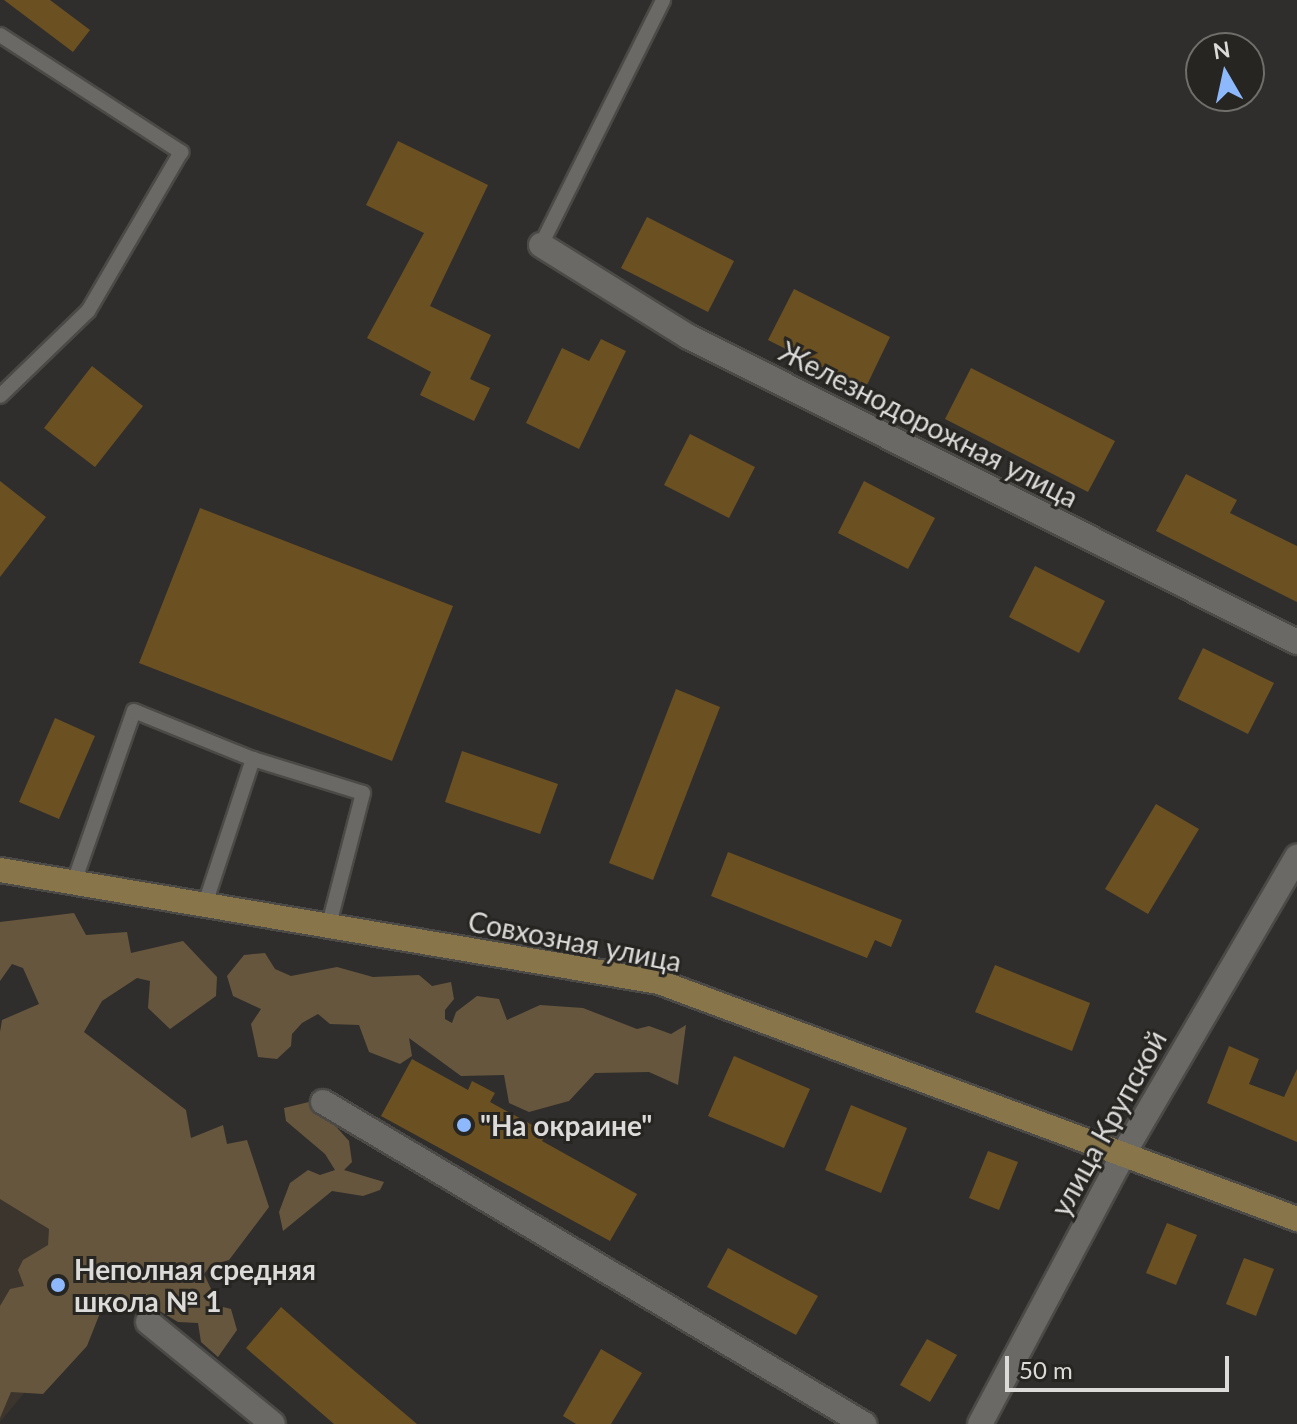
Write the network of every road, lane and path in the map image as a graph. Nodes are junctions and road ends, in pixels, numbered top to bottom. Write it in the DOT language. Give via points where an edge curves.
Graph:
graph roads {
  1 [pos="663,0"];
  2 [pos="0,35"];
  3 [pos="541,245"];
  4 [pos="0,396"];
  5 [pos="1297,642"];
  6 [pos="253,759"];
  7 [pos="1297,857"];
  8 [pos="0,870"];
  9 [pos="74,882"];
  10 [pos="205,904"];
  11 [pos="328,928"];
  12 [pos="323,1102"];
  13 [pos="1125,1151"];
  14 [pos="1297,1219"];
  15 [pos="148,1322"];
  16 [pos="273,1424"];
  17 [pos="864,1424"];
  18 [pos="980,1424"];
  1 -- 3 [label="lane"];
  2 -- 4 [label="lane" via="181,152 88,311"];
  3 -- 5 [label="street, Железнодорожная улица" via="689,337"];
  6 -- 9 [label="lane" via="134,711"];
  6 -- 10 [label="lane"];
  6 -- 11 [label="lane" via="363,793"];
  7 -- 13 [label="street, улица Крупской"];
  8 -- 9 [label="street, Совхозная улица"];
  9 -- 10 [label="street, Совхозная улица"];
  10 -- 11 [label="street, Совхозная улица"];
  11 -- 13 [label="street, Совхозная улица" via="659,982"];
  12 -- 17 [label="street"];
  13 -- 14 [label="street, Совхозная улица"];
  13 -- 18 [label="street, улица Крупской"];
  15 -- 16 [label="street"];
}
